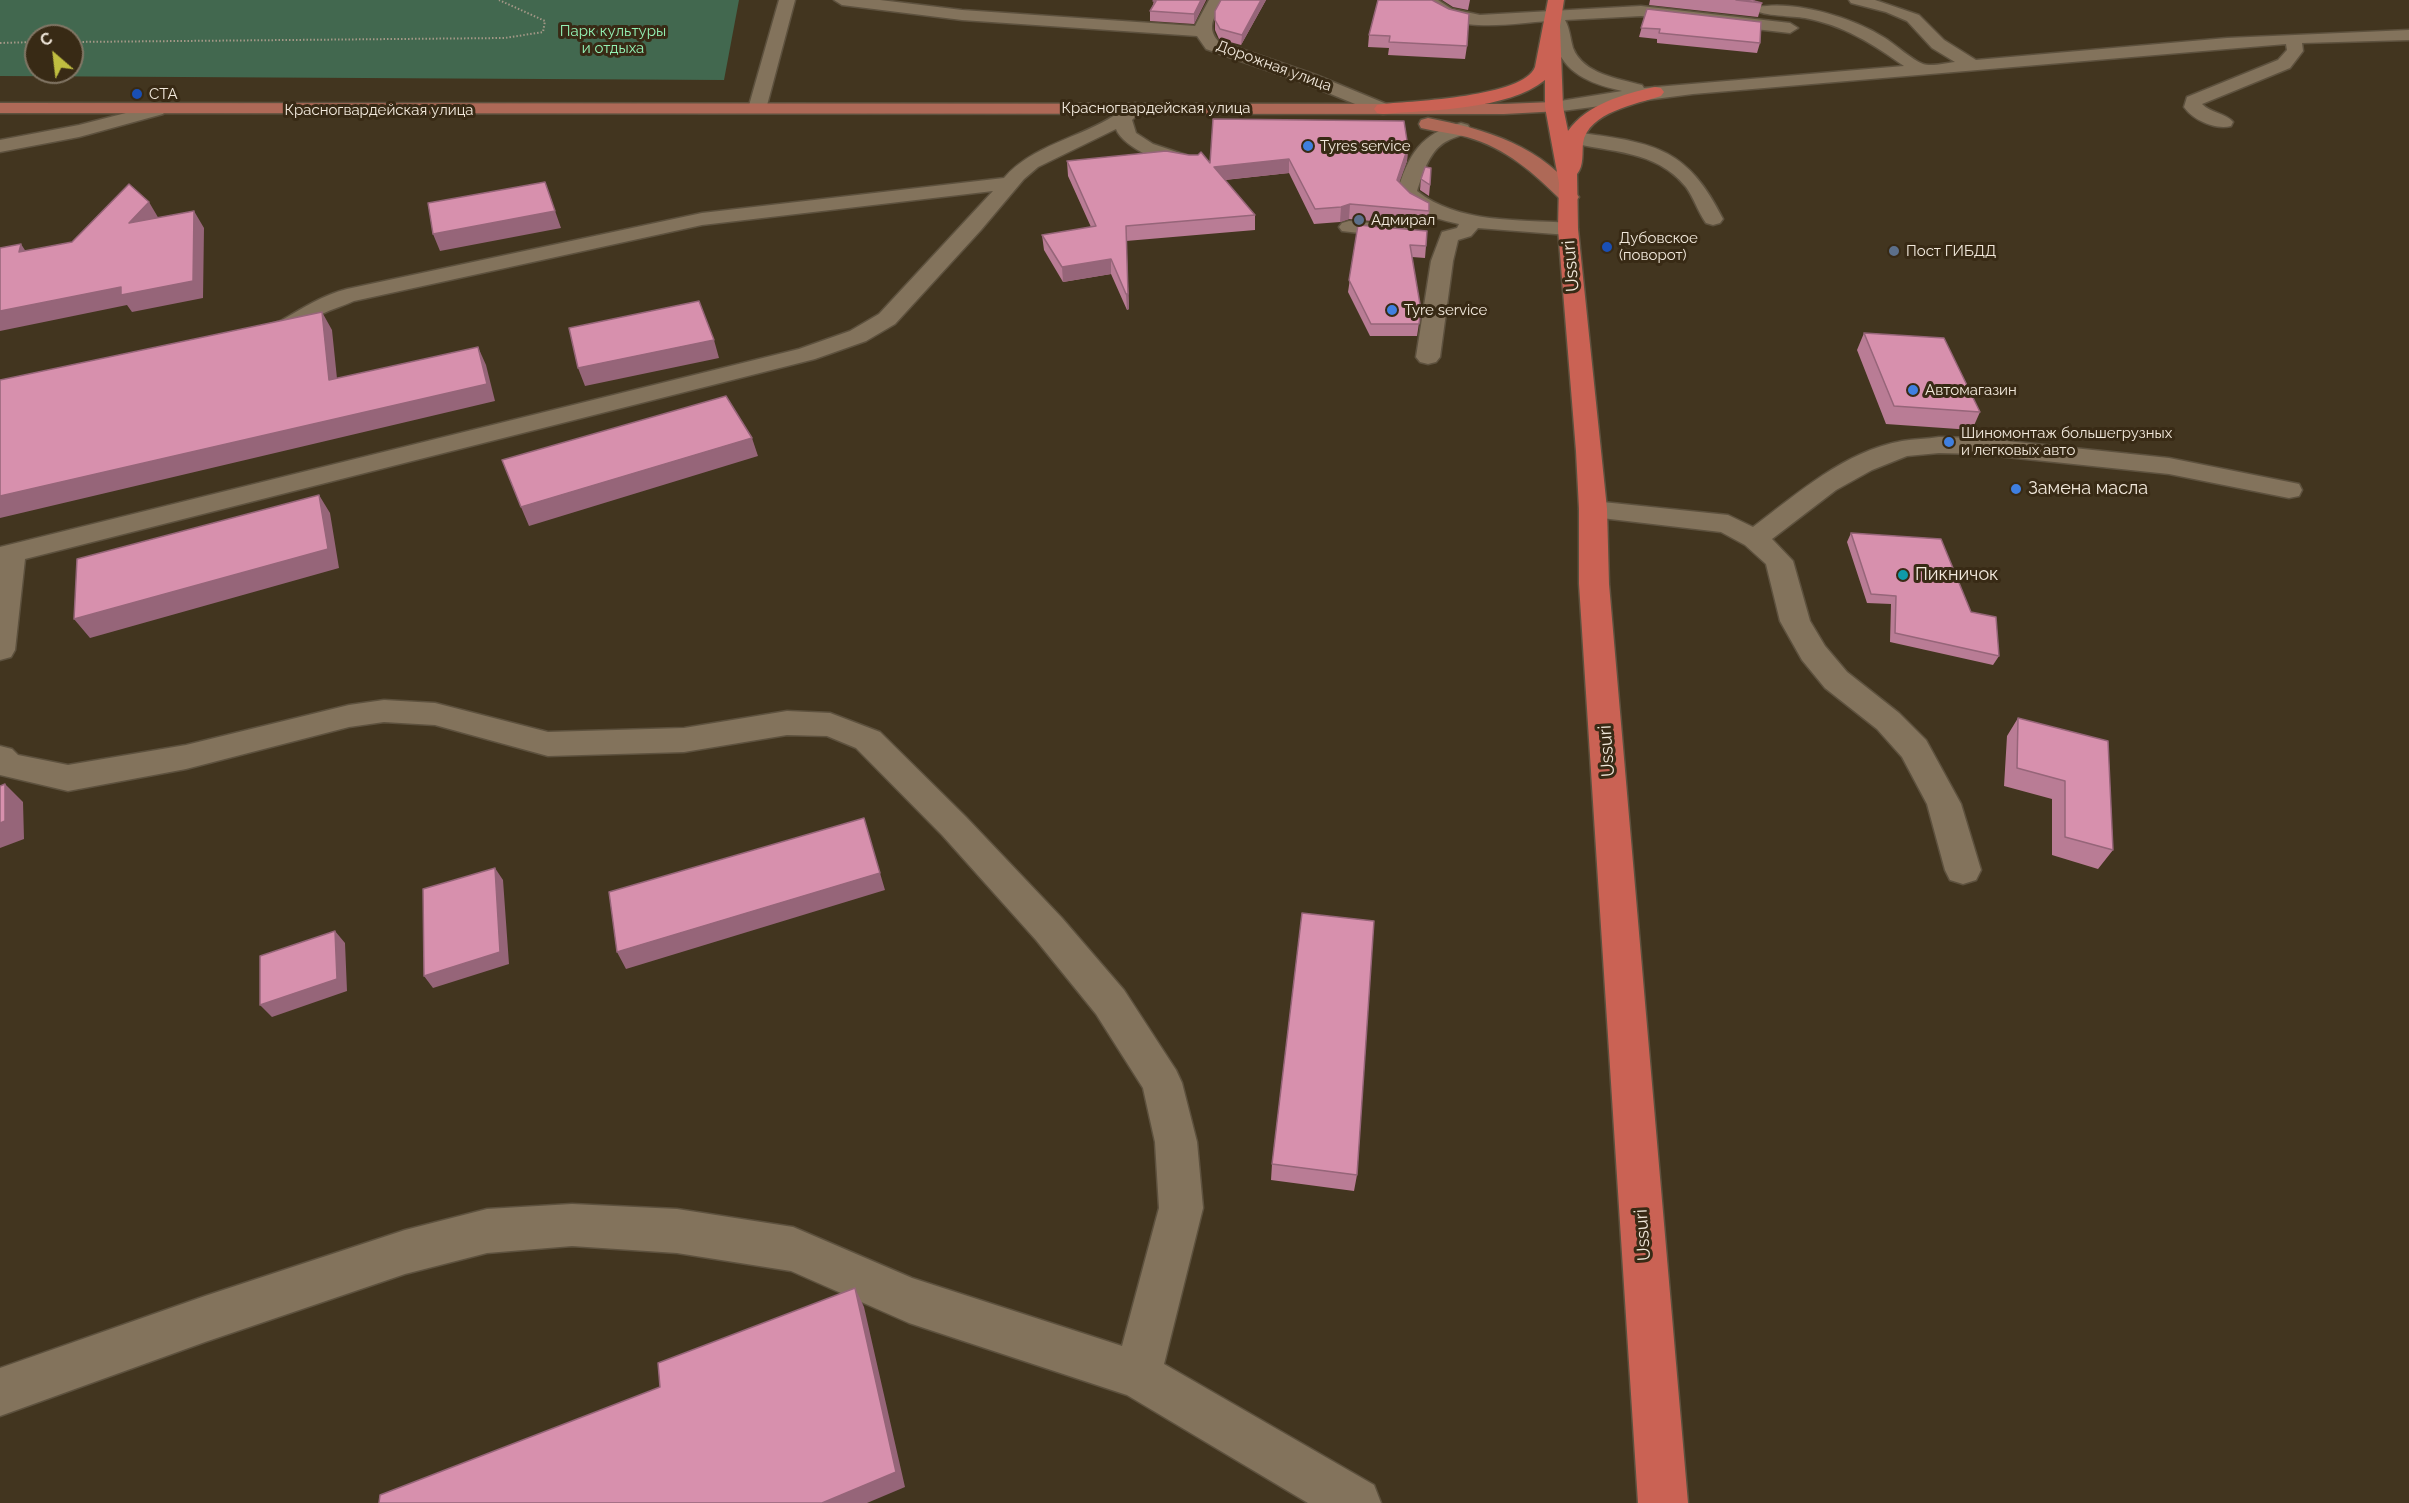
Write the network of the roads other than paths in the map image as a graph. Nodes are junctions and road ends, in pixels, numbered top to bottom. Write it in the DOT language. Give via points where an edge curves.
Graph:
graph roads {
  1 [pos="787,0"];
  2 [pos="842,0"];
  3 [pos="1216,0"];
  4 [pos="1431,0"];
  5 [pos="1857,0"];
  6 [pos="1555,15"];
  7 [pos="1739,21"];
  8 [pos="1790,28"];
  9 [pos="1202,31"];
  10 [pos="2409,35"];
  11 [pos="2293,39"];
  12 [pos="1972,65"];
  13 [pos="1920,70"];
  14 [pos="1656,92"];
  15 [pos="1554,107"];
  16 [pos="0,108"];
  17 [pos="757,109"];
  18 [pos="1310,109"];
  19 [pos="1383,109"];
  20 [pos="157,110"];
  21 [pos="1128,114"];
  22 [pos="2224,122"];
  23 [pos="1461,129"];
  24 [pos="1575,138"];
  25 [pos="0,146"];
  26 [pos="1191,163"];
  27 [pos="1011,183"];
  28 [pos="1569,190"];
  29 [pos="1713,219"];
  30 [pos="1473,220"];
  31 [pos="1348,227"];
  32 [pos="1568,229"];
  33 [pos="1449,236"];
  34 [pos="242,340"];
  35 [pos="1428,357"];
  36 [pos="2289,490"];
  37 [pos="1593,509"];
  38 [pos="1755,539"];
  39 [pos="5,555"];
  40 [pos="0,650"];
  41 [pos="0,758"];
  42 [pos="1963,870"];
  43 [pos="1138,1375"];
  44 [pos="0,1392"];
  45 [pos="1356,1503"];
  46 [pos="1663,1503"];
  1 -- 17 [label="street"];
  2 -- 9 [label="street" via="962,15"];
  3 -- 9 [label="street, Дорожная улица"];
  4 -- 6 [label="street" via="1439,9 1460,17 1490,20"];
  5 -- 12 [label="street" via="1913,18 1938,44"];
  6 -- 7 [label="street" via="1641,11"];
  6 -- 14 [label="street" via="1565,49 1586,72 1620,86"];
  6 -- 15 [label="highway, Ussuri"];
  6 -- 19 [label="highway" via="1544,68 1532,83 1480,98"];
  7 -- 8 [label="street"];
  7 -- 13 [label="street" via="1749,14 1771,9 1836,19 1874,36"];
  9 -- 19 [label="street, Дорожная улица" via="1212,45"];
  10 -- 11 [label="street"];
  11 -- 12 [label="street"];
  11 -- 22 [label="street" via="2295,51 2284,64 2193,101 2198,111"];
  12 -- 13 [label="street"];
  13 -- 14 [label="street"];
  14 -- 15 [label="street"];
  14 -- 24 [label="highway" via="1590,117"];
  15 -- 19 [label="main road, Красногвардейская улица"];
  15 -- 28 [label="highway, Ussuri"];
  16 -- 20 [label="main road, Красногвардейская улица"];
  17 -- 20 [label="main road, Красногвардейская улица"];
  17 -- 21 [label="main road, Красногвардейская улица"];
  18 -- 19 [label="main road, Красногвардейская улица"];
  18 -- 21 [label="main road, Красногвардейская улица"];
  18 -- 23 [label="main road"];
  20 -- 25 [label="street" via="53,138"];
  21 -- 26 [label="street" via="1128,136 1146,148"];
  21 -- 27 [label="street" via="1032,164"];
  23 -- 28 [label="main road" via="1522,154"];
  23 -- 30 [label="street" via="1429,145 1411,177 1407,193 1426,208"];
  24 -- 28 [label="highway"];
  24 -- 29 [label="street" via="1635,148 1669,161 1695,185"];
  27 -- 34 [label="street" via="702,219 347,296 312,310 288,326"];
  27 -- 39 [label="street" via="886,319 858,336 807,354"];
  28 -- 32 [label="highway, Ussuri"];
  30 -- 32 [label="street"];
  30 -- 33 [label="street" via="1464,232"];
  31 -- 33 [label="street"];
  32 -- 37 [label="highway, Ussuri"];
  33 -- 35 [label="street"];
  36 -- 38 [label="street" via="2169,466 1939,445 1902,449 1863,464 1827,484"];
  37 -- 38 [label="street" via="1728,525"];
  37 -- 46 [label="highway, Ussuri" via="1594,584"];
  38 -- 42 [label="street" via="1779,561 1796,621 1813,653 1836,680 1888,721 1914,749 1944,804"];
  39 -- 40 [label="street"];
  41 -- 43 [label="street" via="8,765 68,778 186,758 349,716 384,711 435,714 548,744 684,740 788,723 830,725 868,740 1049,929 1110,1002 1162,1083 1176,1142 1181,1208"];
  43 -- 44 [label="street" via="909,1300 794,1249 677,1232 572,1225 487,1231 405,1252"];
  43 -- 45 [label="street"];
}
